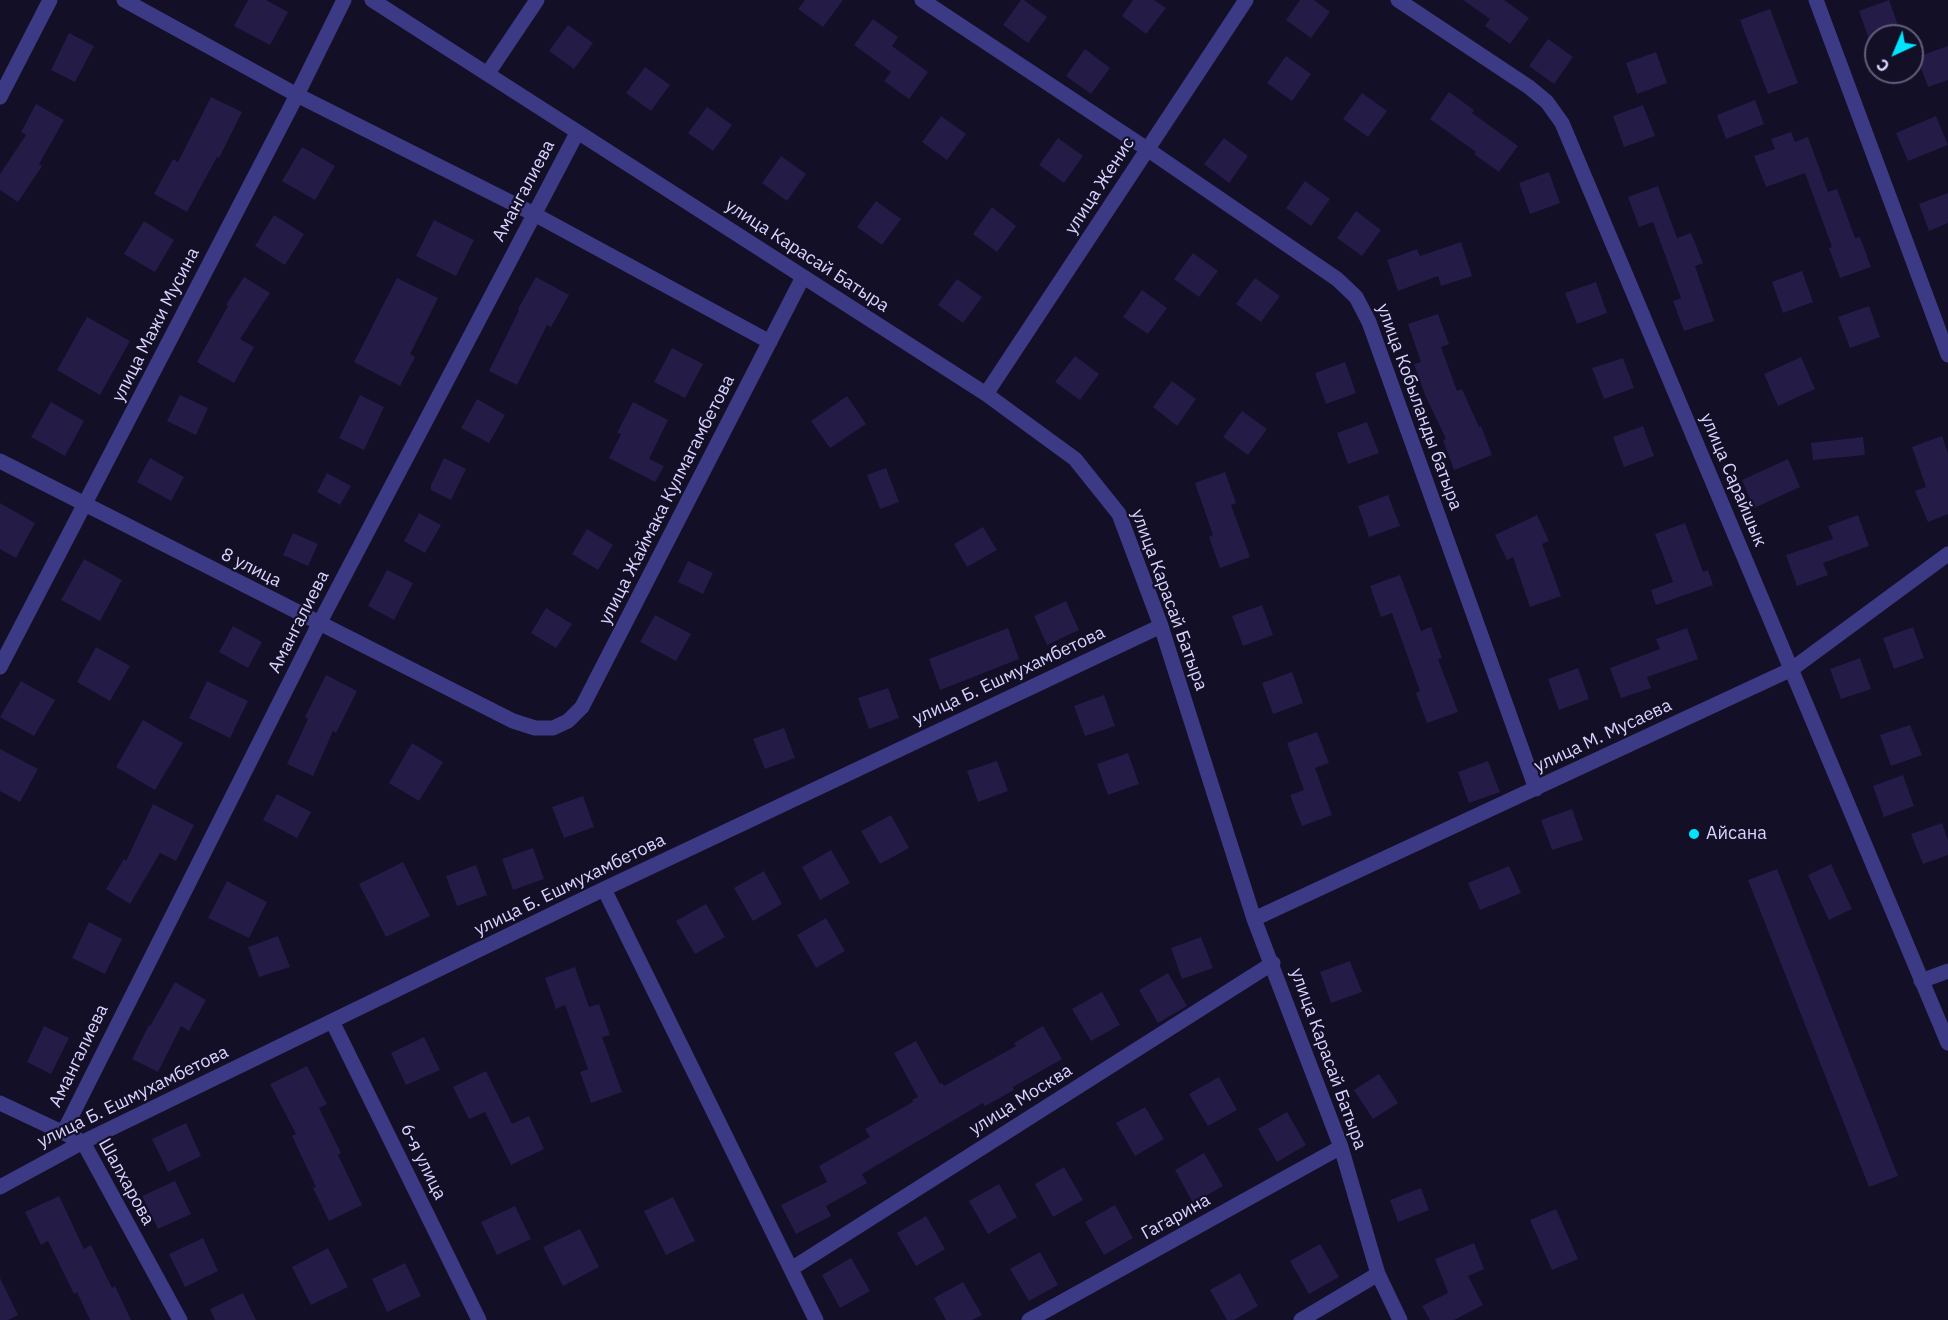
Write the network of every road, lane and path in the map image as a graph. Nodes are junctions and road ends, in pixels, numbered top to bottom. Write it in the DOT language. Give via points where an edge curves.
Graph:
graph roads {
  1 [pos="50,0"];
  2 [pos="124,0"];
  3 [pos="344,0"];
  4 [pos="372,0"];
  5 [pos="537,0"];
  6 [pos="922,0"];
  7 [pos="1246,0"];
  8 [pos="1398,0"];
  9 [pos="1816,0"];
  10 [pos="488,74"];
  11 [pos="297,95"];
  12 [pos="0,97"];
  13 [pos="577,133"];
  14 [pos="1147,149"];
  15 [pos="534,214"];
  16 [pos="803,277"];
  17 [pos="770,342"];
  18 [pos="1948,355"];
  19 [pos="986,394"];
  20 [pos="0,461"];
  21 [pos="84,505"];
  22 [pos="1948,554"];
  23 [pos="319,624"];
  24 [pos="1161,626"];
  25 [pos="0,668"];
  26 [pos="1792,669"];
  27 [pos="553,728"];
  28 [pos="1536,789"];
  29 [pos="604,889"];
  30 [pos="1254,919"];
  31 [pos="1273,963"];
  32 [pos="1948,971"];
  33 [pos="1921,981"];
  34 [pos="332,1021"];
  35 [pos="1948,1043"];
  36 [pos="0,1103"];
  37 [pos="63,1133"];
  38 [pos="83,1142"];
  39 [pos="1341,1148"];
  40 [pos="0,1187"];
  41 [pos="791,1269"];
  42 [pos="1378,1274"];
  43 [pos="180,1320"];
  44 [pos="479,1320"];
  45 [pos="816,1320"];
  46 [pos="1029,1320"];
  47 [pos="1301,1320"];
  48 [pos="1400,1320"];
  1 -- 12 [label="street"];
  2 -- 11 [label="street"];
  3 -- 11 [label="street, улица Мажи Мусина"];
  4 -- 10 [label="street, улица Карасай Батыра"];
  5 -- 10 [label="street"];
  6 -- 14 [label="street, улица Кобыланды батыра"];
  7 -- 14 [label="street, улица Женис"];
  8 -- 26 [label="street, улица Сарайшык" via="1529,87 1547,102 1562,123"];
  9 -- 18 [label="street"];
  10 -- 13 [label="street, улица Карасай Батыра"];
  11 -- 15 [label="street"];
  11 -- 21 [label="street, улица Мажи Мусина"];
  13 -- 15 [label="street, Амангалиева"];
  13 -- 16 [label="street, улица Карасай Батыра"];
  14 -- 19 [label="street, улица Женис"];
  14 -- 28 [label="street, улица Кобыланды батыра" via="1337,279 1356,297 1369,322"];
  15 -- 17 [label="street"];
  15 -- 23 [label="street, Амангалиева"];
  16 -- 17 [label="street, улица Жаймака Кулмагамбетова"];
  16 -- 19 [label="street, улица Карасай Батыра"];
  17 -- 27 [label="street, улица Жаймака Кулмагамбетова" via="582,707 568,721"];
  19 -- 24 [label="street, улица Карасай Батыра" via="1076,459 1119,514"];
  20 -- 21 [label="street, 8 улица"];
  21 -- 23 [label="street, 8 улица"];
  21 -- 25 [label="street, улица Мажи Мусина"];
  22 -- 26 [label="street, улица М. Мусаева"];
  23 -- 27 [label="street, 8 улица" via="513,721 535,728"];
  23 -- 37 [label="street, Амангалиева"];
  24 -- 29 [label="street, улица Б. Ешмухамбетова"];
  24 -- 30 [label="street, улица Карасай Батыра"];
  26 -- 28 [label="street, улица М. Мусаева"];
  26 -- 33 [label="street, улица Сарайшык"];
  28 -- 30 [label="street, улица М. Мусаева"];
  29 -- 34 [label="street, улица Б. Ешмухамбетова"];
  29 -- 41 [label="street"];
  30 -- 31 [label="street, улица Карасай Батыра"];
  31 -- 39 [label="street, улица Карасай Батыра"];
  31 -- 41 [label="street, улица Москва"];
  32 -- 33 [label="street"];
  33 -- 35 [label="street, улица Сарайшык"];
  34 -- 38 [label="street, улица Б. Ешмухамбетова"];
  34 -- 44 [label="street, 6-я улица"];
  36 -- 37 [label="street, Шалхарова"];
  37 -- 38 [label="street, Шалхарова"];
  38 -- 40 [label="street, улица Б. Ешмухамбетова"];
  38 -- 43 [label="street, Шалхарова"];
  39 -- 42 [label="street, улица Карасай Батыра"];
  39 -- 46 [label="street, Гагарина"];
  41 -- 45 [label="street"];
  42 -- 47 [label="street"];
  42 -- 48 [label="street, улица Карасай Батыра"];
}
